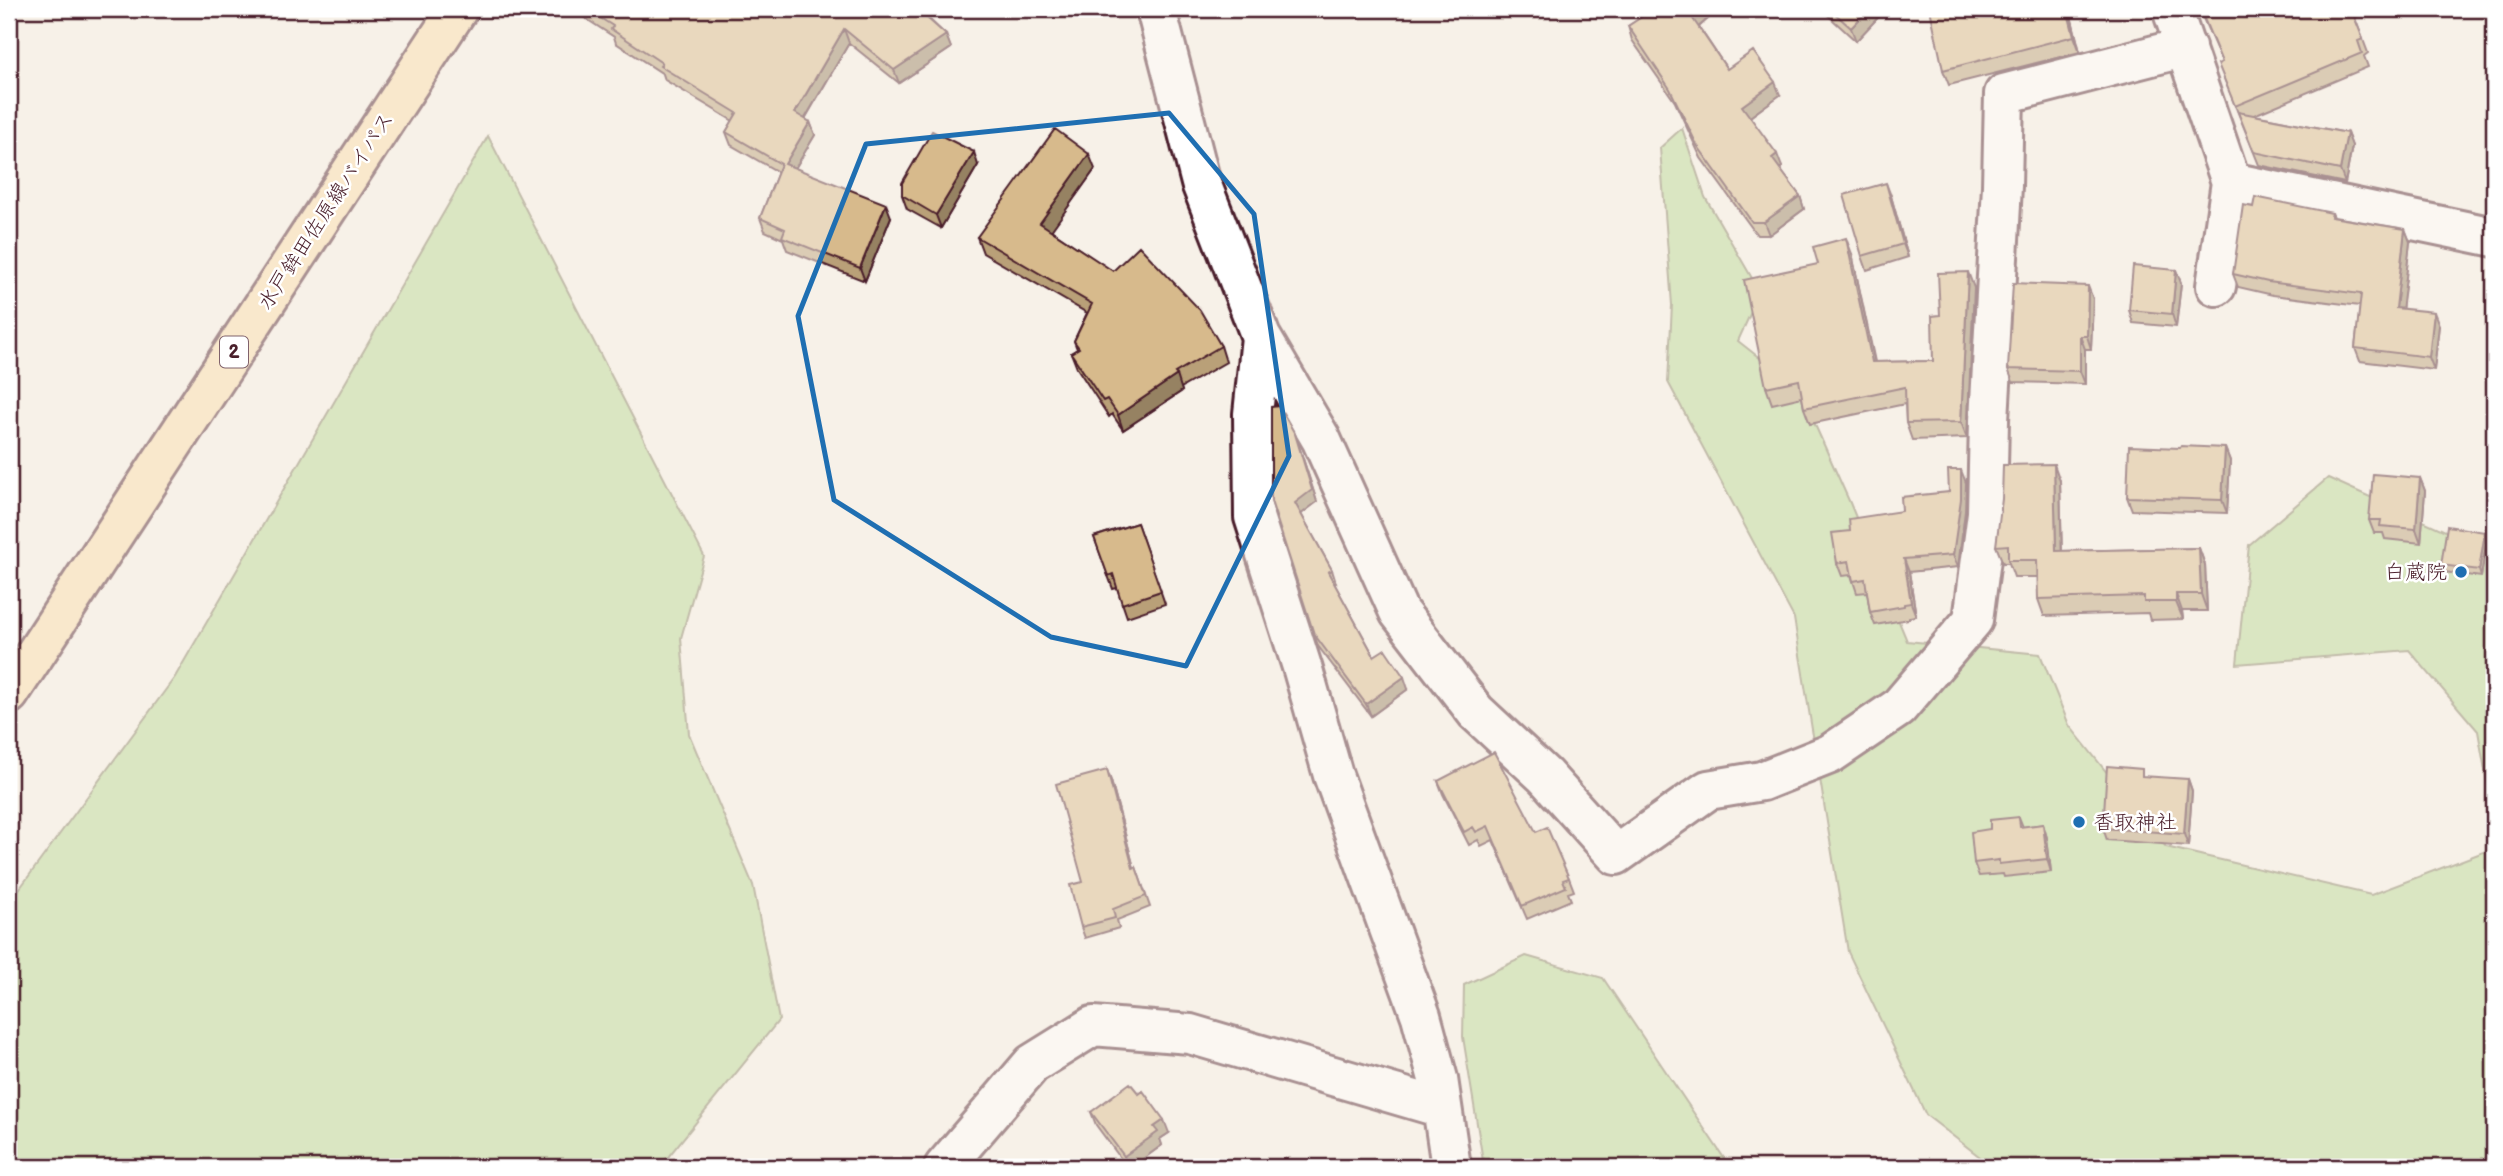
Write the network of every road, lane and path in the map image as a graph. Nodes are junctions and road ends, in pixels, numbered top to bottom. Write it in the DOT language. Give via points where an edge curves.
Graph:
graph roads {
  1 [pos="458,9"];
  2 [pos="1156,9"];
  3 [pos="2172,9"];
  4 [pos="2186,47"];
  5 [pos="2231,182"];
  6 [pos="2494,237"];
  7 [pos="2216,286"];
  8 [pos="1261,337"];
  9 [pos="9,694"];
  10 [pos="1442,1108"];
  11 [pos="944,1167"];
  12 [pos="1451,1167"];
  1 -- 9 [label="main road, 水戸鉾田佐原線バイパス / 2"];
  2 -- 8 [label="street" via="1201,183"];
  3 -- 4 [label="street"];
  4 -- 5 [label="street"];
  4 -- 8 [label="street" via="2004,94 1987,513 1973,620 1898,708 1830,754 1762,781 1708,790 1616,855 1545,776 1476,712 1399,612 1321,439"];
  5 -- 6 [label="street"];
  5 -- 7 [label="street"];
  8 -- 10 [label="street" via="1253,414 1254,517 1333,775 1421,1016"];
  10 -- 11 [label="street" via="1191,1034 1093,1026 1032,1064"];
  10 -- 12 [label="street"];
}
